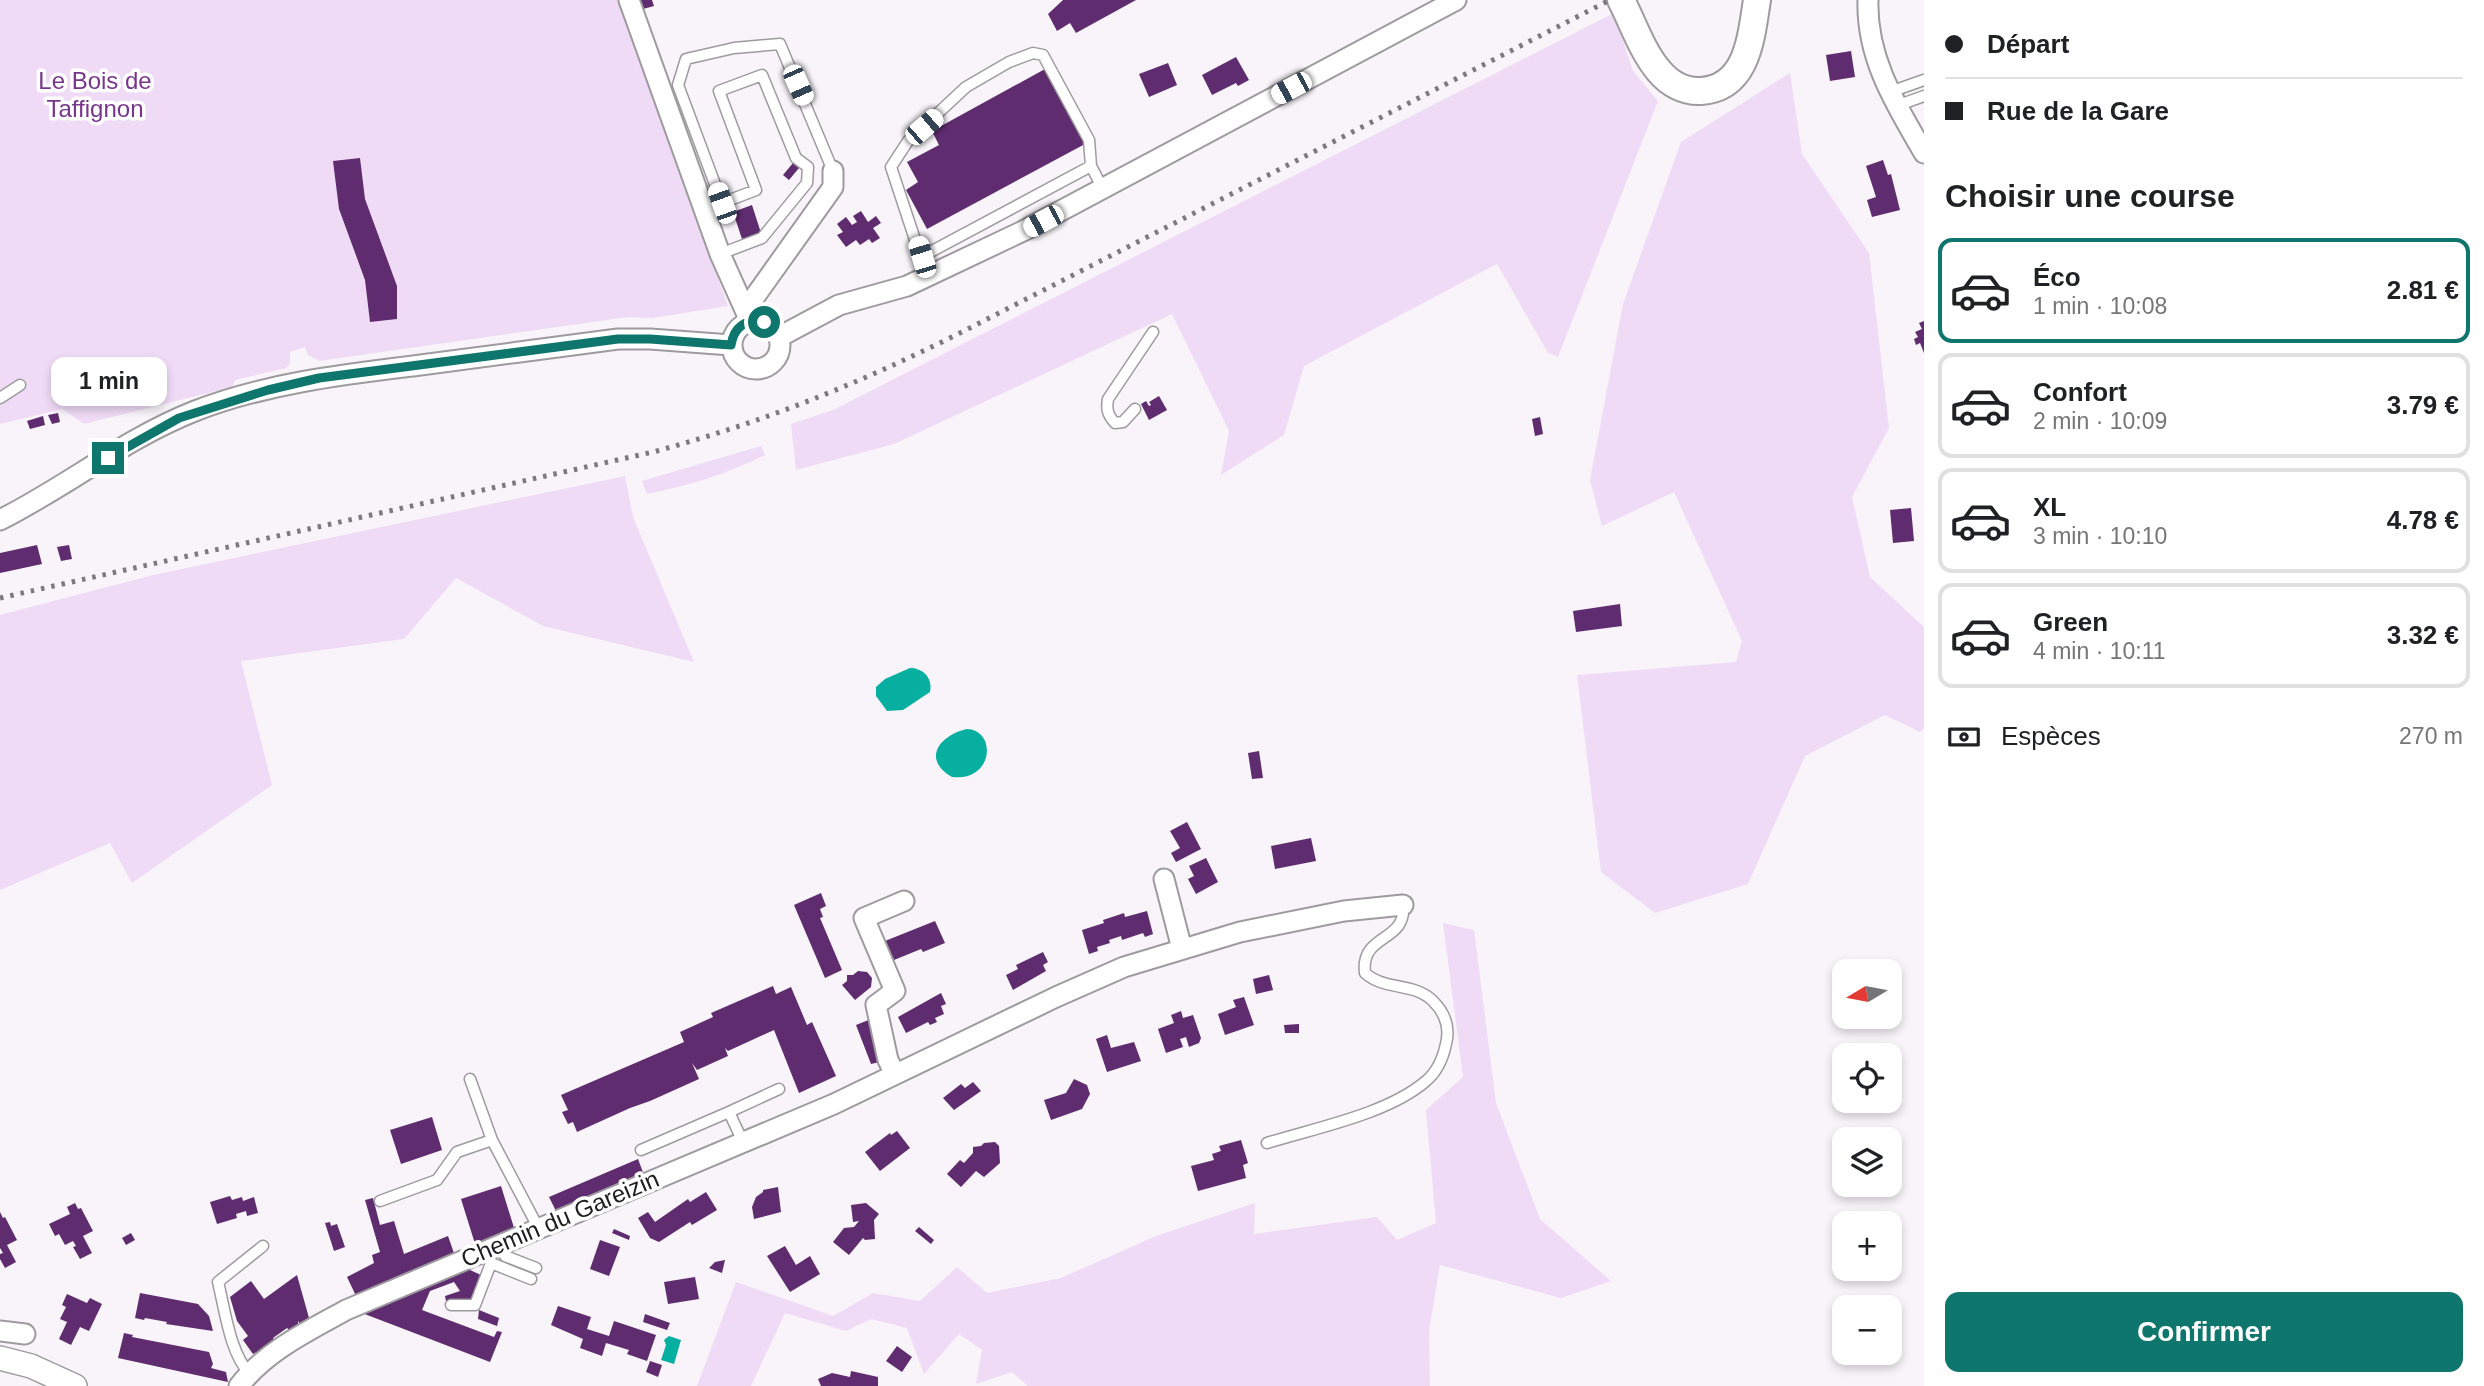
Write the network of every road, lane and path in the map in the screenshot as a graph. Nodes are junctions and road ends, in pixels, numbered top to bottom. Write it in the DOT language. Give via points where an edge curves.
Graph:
graph roads {
  1 [pos="629,0"];
  2 [pos="1456,0"];
  3 [pos="1621,0"];
  4 [pos="1757,0"];
  5 [pos="1868,0"];
  6 [pos="1924,80"];
  7 [pos="1924,96"];
  8 [pos="1893,99"];
  9 [pos="1924,153"];
  10 [pos="1091,166"];
  11 [pos="833,171"];
  12 [pos="1103,189"];
  13 [pos="713,207"];
  14 [pos="720,254"];
  15 [pos="922,257"];
  16 [pos="927,276"];
  17 [pos="748,315"];
  18 [pos="1153,332"];
  19 [pos="779,337"];
  20 [pos="731,345"];
  21 [pos="20,385"];
  22 [pos="0,398"];
  23 [pos="1135,409"];
  24 [pos="0,520"];
  25 [pos="1164,879"];
  26 [pos="904,901"];
  27 [pos="1403,905"];
  28 [pos="1182,949"];
  29 [pos="895,1074"];
  30 [pos="470,1079"];
  31 [pos="779,1089"];
  32 [pos="729,1112"];
  33 [pos="492,1140"];
  34 [pos="743,1142"];
  35 [pos="1267,1143"];
  36 [pos="641,1150"];
  37 [pos="380,1201"];
  38 [pos="539,1229"];
  39 [pos="263,1246"];
  40 [pos="492,1253"];
  41 [pos="536,1268"];
  42 [pos="531,1279"];
  43 [pos="451,1305"];
  44 [pos="0,1331"];
  45 [pos="25,1334"];
  46 [pos="0,1359"];
  47 [pos="245,1380"];
  48 [pos="75,1386"];
  1 -- 13 [label="street"];
  2 -- 12 [label="street"];
  3 -- 4 [label="main road" via="1658,71 1678,87 1694,91 1724,84 1741,68"];
  5 -- 8 [label="street" via="1875,58"];
  6 -- 8 [label="lane"];
  7 -- 8 [label="lane"];
  8 -- 9 [label="street"];
  10 -- 12 [label="lane"];
  10 -- 15 [label="lane"];
  10 -- 15 [label="lane" via="1089,140 1043,55 1033,53 1009,62 966,87 908,141 891,167"];
  11 -- 13 [label="lane" via="780,44 686,59 678,85"];
  11 -- 17 [label="street" via="833,187"];
  12 -- 16 [label="street"];
  13 -- 14 [label="street"];
  13 -- 14 [label="lane" via="757,190 719,91 762,75 796,158 807,167 807,183 762,238"];
  14 -- 17 [label="street"];
  15 -- 16 [label="lane"];
  16 -- 19 [label="street" via="839,305"];
  17 -- 19 [label="street" via="771,325"];
  17 -- 20 [label="street" via="736,329"];
  18 -- 23 [label="lane" via="1106,407 1115,423 1123,422"];
  19 -- 20 [label="street" via="775,359 756,370 736,359"];
  20 -- 24 [label="street" via="618,339 319,378 268,390 198,410 162,426"];
  21 -- 22 [label="lane"];
  25 -- 28 [label="street"];
  26 -- 29 [label="street" via="864,918 895,991 876,1005"];
  27 -- 28 [label="street, Chemin du Gareizin" via="1344,911"];
  27 -- 35 [label="lane" via="1400,926 1363,959 1365,973 1375,982 1417,990 1433,1000 1447,1021 1442,1060 1428,1080 1403,1098"];
  28 -- 29 [label="street, Chemin du Gareizin" via="1124,967"];
  29 -- 34 [label="street, Chemin du Gareizin"];
  30 -- 33 [label="lane"];
  31 -- 32 [label="lane"];
  32 -- 34 [label="lane"];
  32 -- 36 [label="lane"];
  33 -- 37 [label="lane" via="457,1152 437,1180"];
  33 -- 38 [label="lane"];
  34 -- 38 [label="street, Chemin du Gareizin"];
  38 -- 40 [label="street, Chemin du Gareizin"];
  39 -- 47 [label="lane" via="218,1282"];
  40 -- 41 [label="lane"];
  40 -- 42 [label="lane"];
  40 -- 43 [label="lane" via="475,1305"];
  40 -- 47 [label="street, Chemin du Gareizin" via="346,1310 288,1342"];
  44 -- 45 [label="street"];
  46 -- 48 [label="street" via="30,1366"];
}
